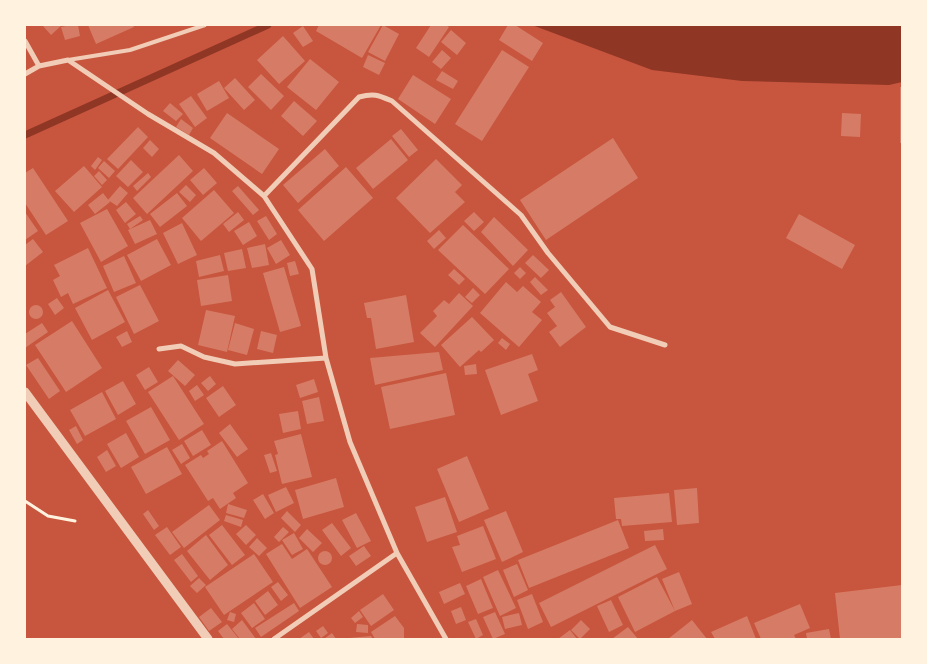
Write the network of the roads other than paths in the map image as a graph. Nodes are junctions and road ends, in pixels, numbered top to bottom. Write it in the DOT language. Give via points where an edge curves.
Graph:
graph roads {
  1 [pos="205,25"];
  2 [pos="25,41"];
  3 [pos="68,60"];
  4 [pos="39,66"];
  5 [pos="25,74"];
  6 [pos="264,196"];
  7 [pos="665,345"];
  8 [pos="159,349"];
  9 [pos="326,358"];
  10 [pos="25,392"];
  11 [pos="397,553"];
  12 [pos="208,639"];
  13 [pos="274,639"];
  14 [pos="446,639"];
  1 -- 3 [label="lane" via="130,50"];
  2 -- 4 [label="street"];
  3 -- 4 [label="street"];
  3 -- 6 [label="street" via="148,114 214,153"];
  4 -- 5 [label="street"];
  6 -- 7 [label="street" via="359,98 371,94 380,96 392,101 521,215 548,253 610,327"];
  6 -- 9 [label="street" via="312,269"];
  8 -- 9 [label="street" via="181,346 204,357 235,364"];
  9 -- 11 [label="street" via="350,442"];
  10 -- 12 [label="street"];
  11 -- 13 [label="street"];
  11 -- 14 [label="street"];
}
